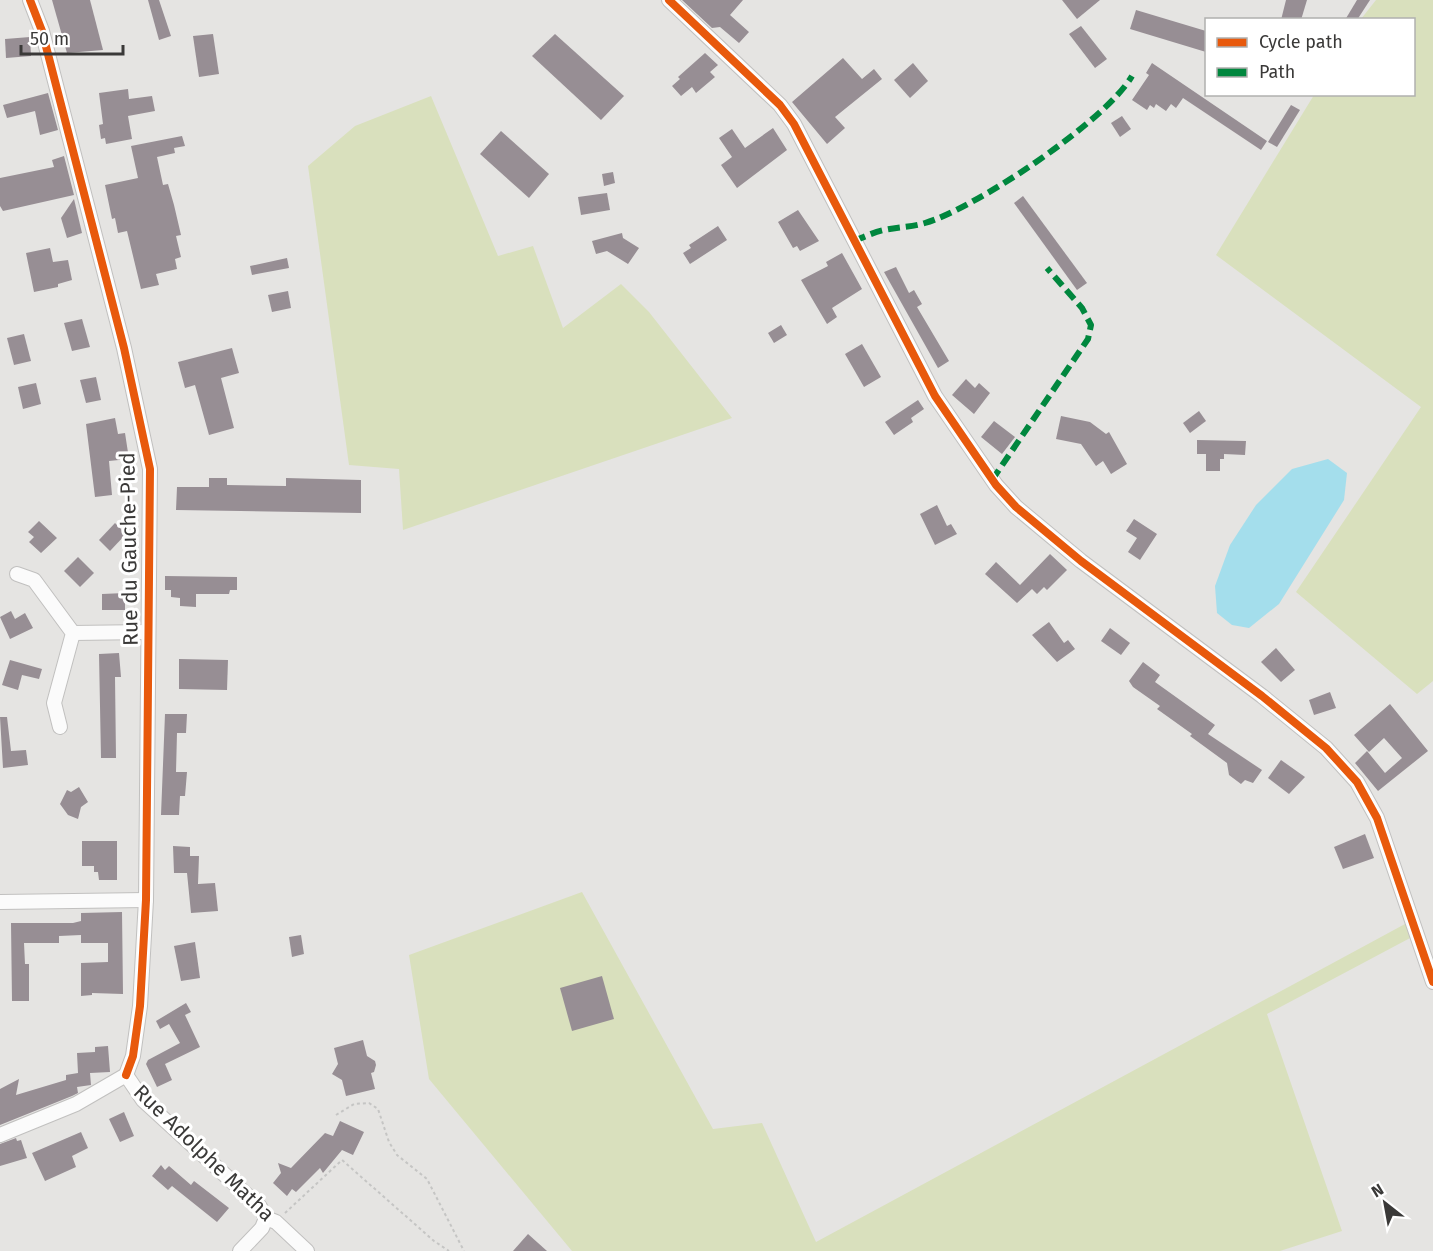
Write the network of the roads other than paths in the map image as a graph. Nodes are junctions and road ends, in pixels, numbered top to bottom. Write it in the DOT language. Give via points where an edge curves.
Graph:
graph roads {
  1 [pos="30,0"];
  2 [pos="669,0"];
  3 [pos="17,574"];
  4 [pos="147,632"];
  5 [pos="73,633"];
  6 [pos="60,727"];
  7 [pos="146,900"];
  8 [pos="0,902"];
  9 [pos="1433,982"];
  10 [pos="126,1075"];
  11 [pos="0,1135"];
  12 [pos="271,1220"];
  13 [pos="240,1251"];
  14 [pos="307,1251"];
  1 -- 4 [label="street, Rue du Gauche-Pied" via="57,88 147,446"];
  2 -- 9 [label="street" via="780,105 806,144 935,396 996,485 1016,507 1081,561 1326,748 1357,782 1377,818"];
  3 -- 5 [label="street" via="34,580"];
  4 -- 5 [label="street, Rue du Gauche-Pied"];
  4 -- 7 [label="street, Rue du Gauche-Pied"];
  5 -- 6 [label="street" via="54,703"];
  7 -- 8 [label="street"];
  7 -- 10 [label="street, Rue du Gauche-Pied" via="140,1006"];
  10 -- 11 [label="street, Rue Adolphe Matha" via="76,1104"];
  10 -- 12 [label="street, Rue Adolphe Matha" via="143,1100"];
  12 -- 13 [label="street"];
  12 -- 14 [label="street, Rue Adolphe Matha"];
}
